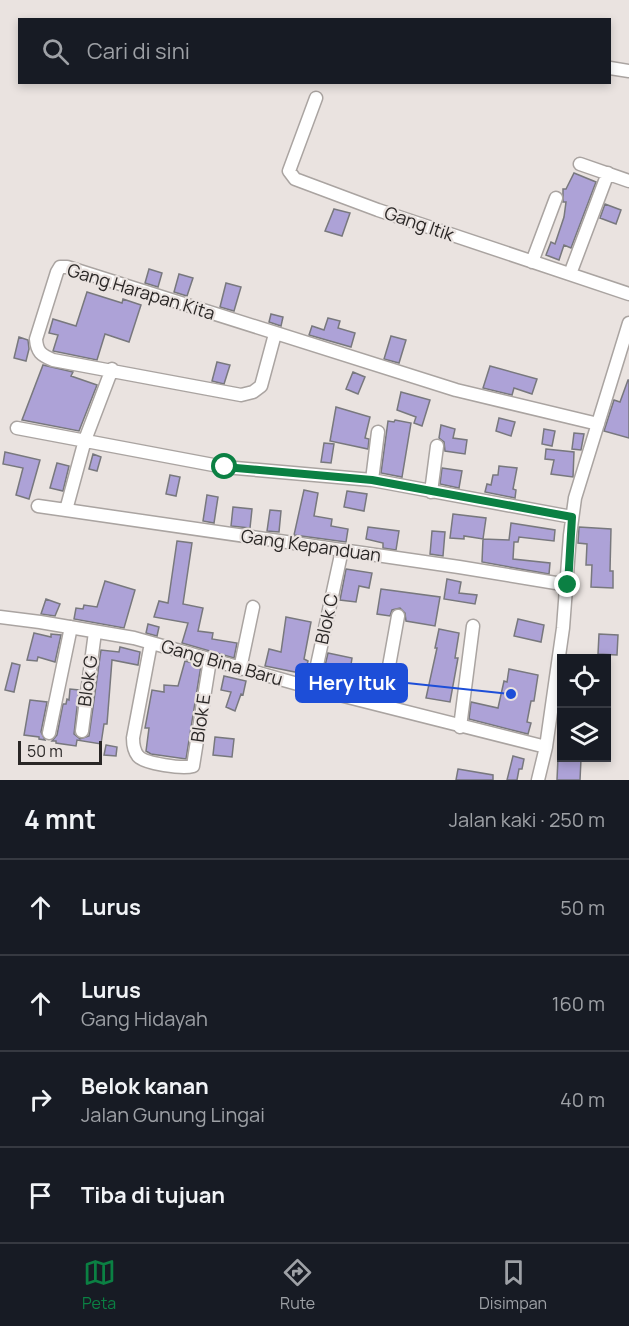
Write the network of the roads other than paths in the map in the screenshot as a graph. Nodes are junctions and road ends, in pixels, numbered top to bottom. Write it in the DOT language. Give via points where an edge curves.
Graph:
graph roads {
  1 [pos="611,68"];
  2 [pos="629,70"];
  3 [pos="316,98"];
  4 [pos="580,164"];
  5 [pos="608,173"];
  6 [pos="629,181"];
  7 [pos="556,198"];
  8 [pos="532,262"];
  9 [pos="570,274"];
  10 [pos="629,294"];
  11 [pos="629,323"];
  12 [pos="276,334"];
  13 [pos="112,369"];
  14 [pos="598,424"];
  15 [pos="17,428"];
  16 [pos="378,432"];
  17 [pos="85,440"];
  18 [pos="437,446"];
  19 [pos="372,480"];
  20 [pos="431,492"];
  21 [pos="38,506"];
  22 [pos="66,510"];
  23 [pos="572,517"];
  24 [pos="342,550"];
  25 [pos="568,585"];
  26 [pos="253,607"];
  27 [pos="398,616"];
  28 [pos="0,617"];
  29 [pos="473,626"];
  30 [pos="71,627"];
  31 [pos="95,632"];
  32 [pos="151,643"];
  33 [pos="210,660"];
  34 [pos="240,669"];
  35 [pos="312,688"];
  36 [pos="382,705"];
  37 [pos="460,727"];
  38 [pos="81,731"];
  39 [pos="49,733"];
  40 [pos="546,747"];
  41 [pos="538,780"];
  1 -- 2 [label="street"];
  3 -- 8 [label="street, Gang Itik" via="289,171 294,179"];
  4 -- 5 [label="street"];
  5 -- 6 [label="street"];
  5 -- 9 [label="street"];
  7 -- 8 [label="street"];
  8 -- 9 [label="street, Gang Itik"];
  9 -- 10 [label="street, Gang Itik"];
  11 -- 14 [label="street"];
  12 -- 13 [label="street, Gang Harapan Kita" via="261,386 253,393 241,395"];
  12 -- 13 [label="street, Gang Harapan Kita" via="60,267 36,339 37,349 53,360"];
  12 -- 14 [label="street, Gang Harapan Kita" via="456,390"];
  13 -- 17 [label="street"];
  14 -- 23 [label="street"];
  15 -- 17 [label="street"];
  16 -- 19 [label="street"];
  17 -- 19 [label="street" via="225,467"];
  17 -- 22 [label="street"];
  18 -- 20 [label="street"];
  19 -- 20 [label="street"];
  20 -- 23 [label="street"];
  21 -- 22 [label="street, Gang Kepanduan"];
  22 -- 24 [label="street, Gang Kepanduan"];
  23 -- 25 [label="street"];
  24 -- 25 [label="street, Gang Kepanduan"];
  24 -- 35 [label="street, Blok C"];
  25 -- 40 [label="street"];
  26 -- 34 [label="street"];
  27 -- 36 [label="street"];
  28 -- 30 [label="street, Gang Bina Baru"];
  29 -- 37 [label="street"];
  30 -- 31 [label="street, Gang Bina Baru"];
  30 -- 39 [label="street"];
  31 -- 32 [label="street, Gang Bina Baru"];
  31 -- 38 [label="street, Blok G"];
  32 -- 33 [label="street, Gang Bina Baru"];
  32 -- 33 [label="street, Blok E" via="133,745 140,758 183,768 193,766"];
  33 -- 34 [label="street, Gang Bina Baru"];
  34 -- 35 [label="street, Gang Bina Baru"];
  35 -- 36 [label="street, Gang Bina Baru"];
  36 -- 37 [label="street, Gang Bina Baru"];
  37 -- 40 [label="street, Gang Bina Baru"];
  40 -- 41 [label="street"];
}
